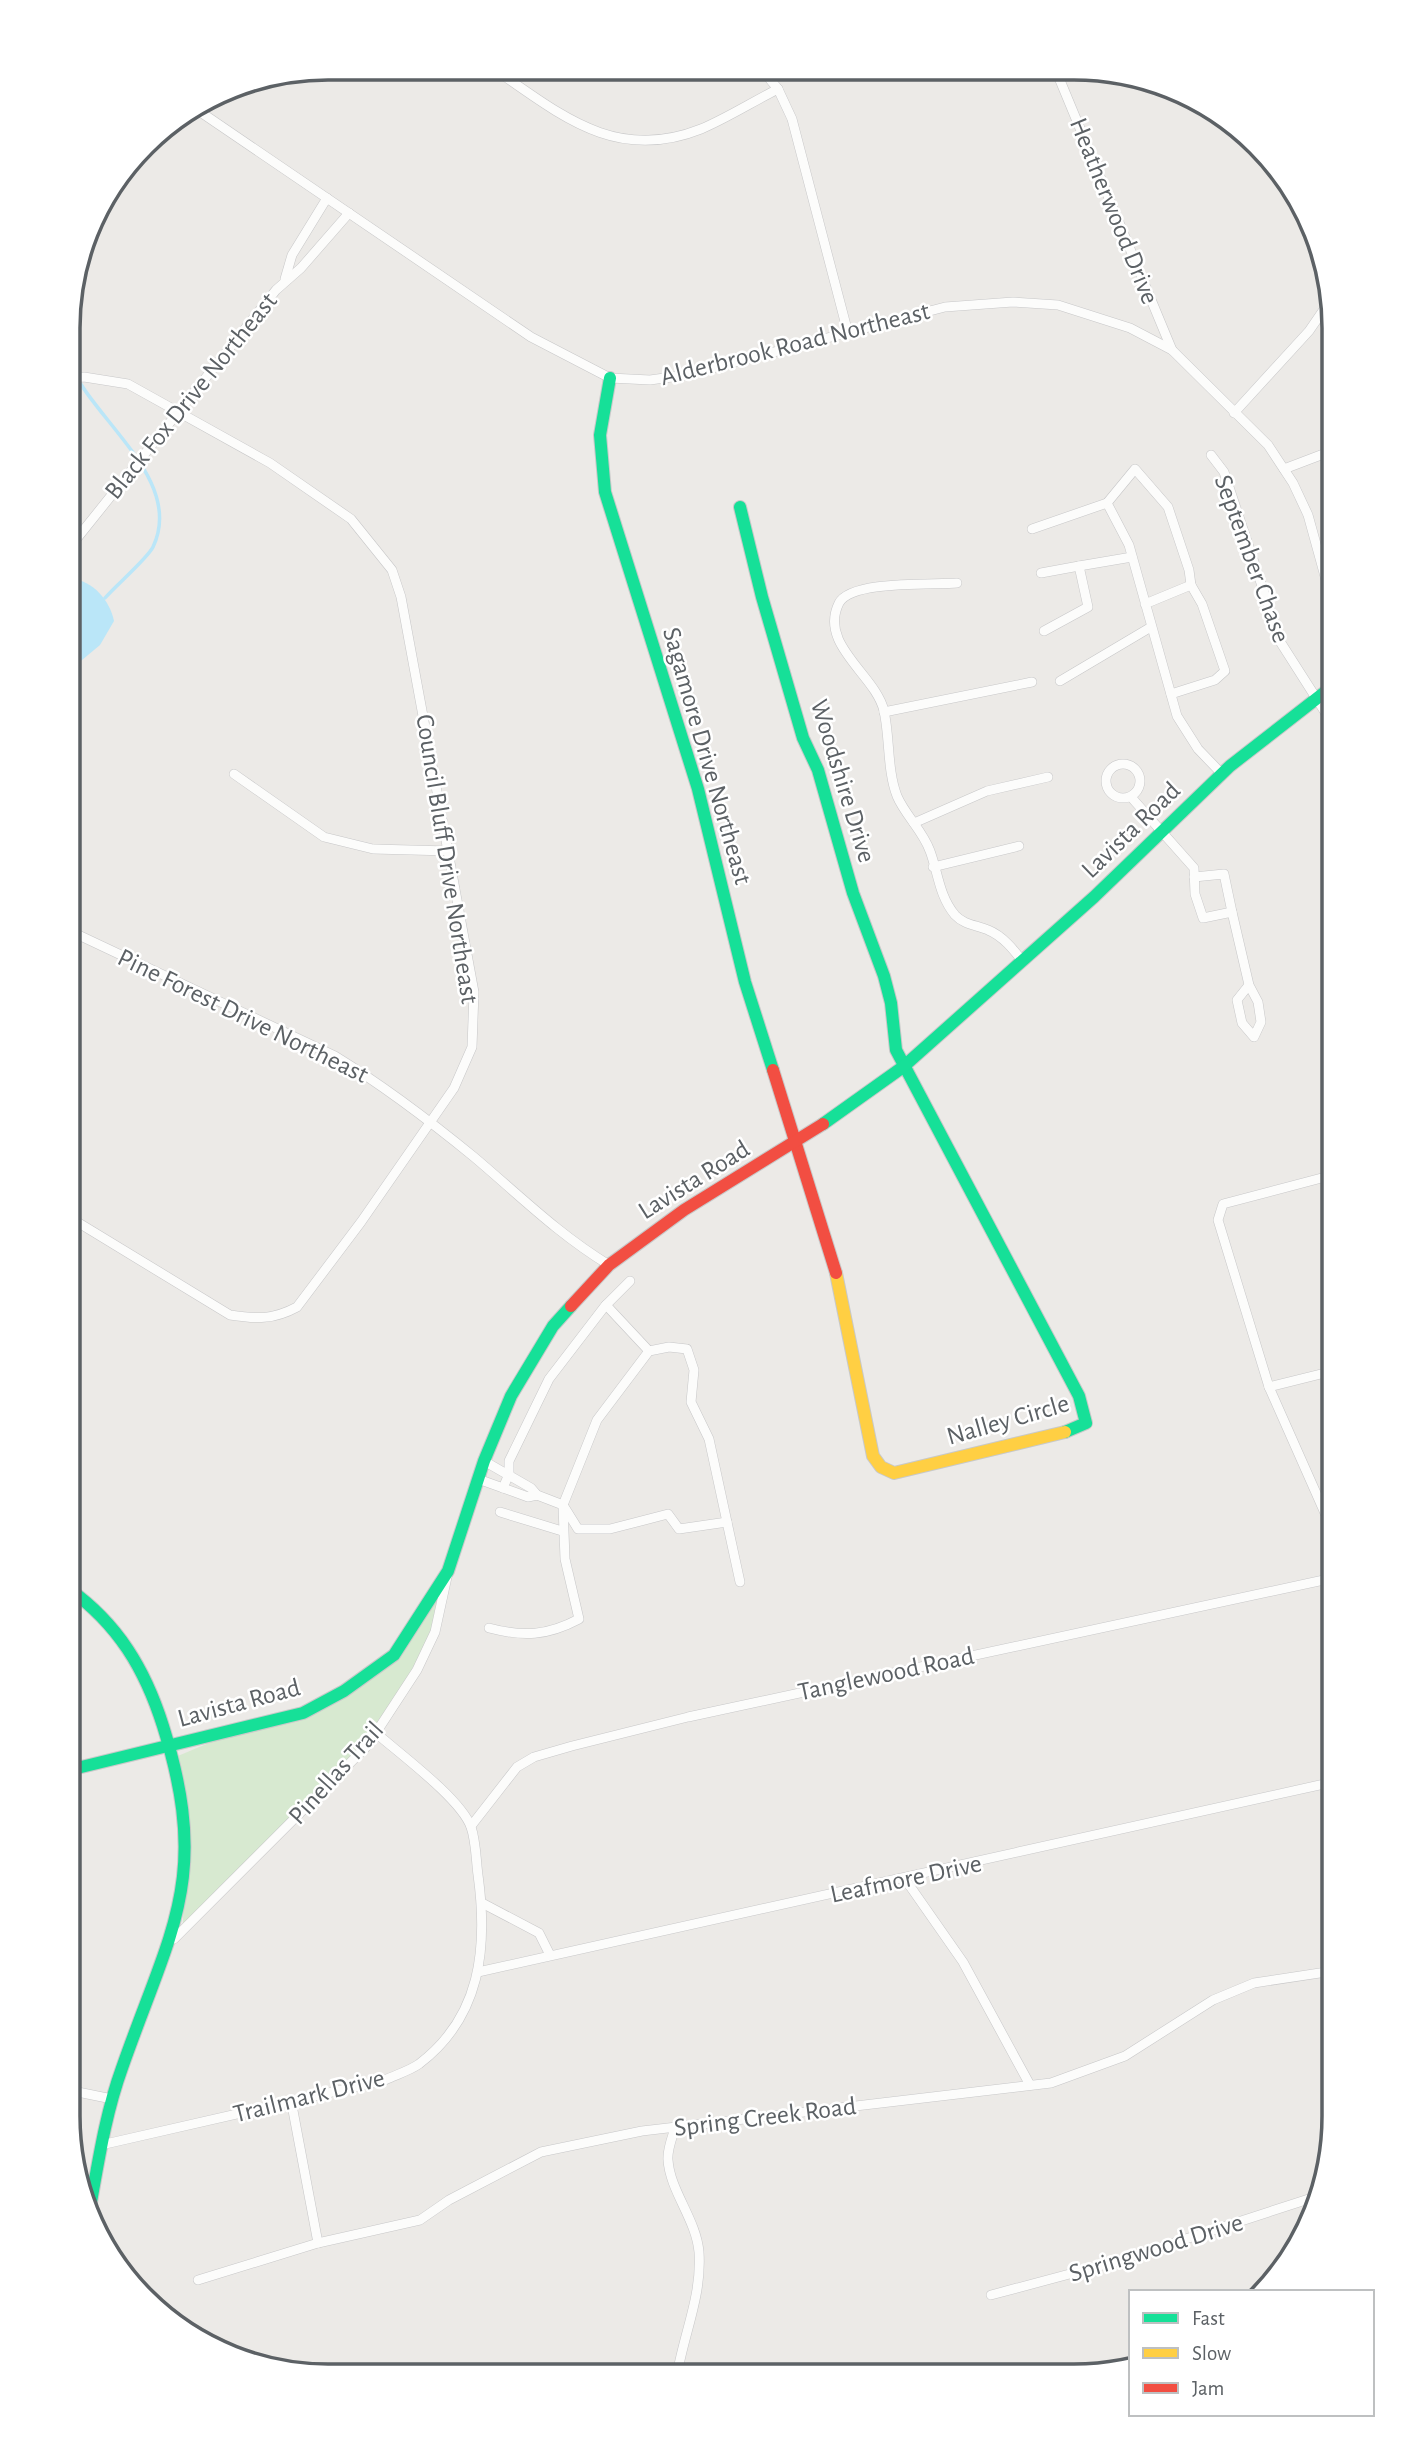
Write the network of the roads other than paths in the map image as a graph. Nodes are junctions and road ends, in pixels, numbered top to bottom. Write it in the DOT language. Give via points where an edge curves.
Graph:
graph roads {
  1 [pos="771,80"];
  2 [pos="1060,80"];
  3 [pos="511,81"];
  4 [pos="778,89"];
  5 [pos="204,115"];
  6 [pos="327,198"];
  7 [pos="349,213"];
  8 [pos="285,279"];
  9 [pos="1321,313"];
  10 [pos="848,333"];
  11 [pos="1172,350"];
  12 [pos="80,377"];
  13 [pos="610,378"];
  14 [pos="178,411"];
  15 [pos="1234,413"];
  16 [pos="1322,455"];
  17 [pos="1211,456"];
  18 [pos="1284,469"];
  19 [pos="1107,503"];
  20 [pos="740,507"];
  21 [pos="1032,529"];
  22 [pos="80,534"];
  23 [pos="1132,557"];
  24 [pos="1079,566"];
  25 [pos="1322,566"];
  26 [pos="1041,573"];
  27 [pos="957,583"];
  28 [pos="1191,585"];
  29 [pos="1145,604"];
  30 [pos="1151,627"];
  31 [pos="1044,631"];
  32 [pos="1060,681"];
  33 [pos="1032,682"];
  34 [pos="1171,694"];
  35 [pos="1322,694"];
  36 [pos="1315,699"];
  37 [pos="1322,708"];
  38 [pos="884,712"];
  39 [pos="1222,774"];
  40 [pos="234,775"];
  41 [pos="1048,777"];
  42 [pos="1131,797"];
  43 [pos="914,823"];
  44 [pos="1162,831"];
  45 [pos="1019,846"];
  46 [pos="449,851"];
  47 [pos="933,867"];
  48 [pos="1194,877"];
  49 [pos="1232,912"];
  50 [pos="80,936"];
  51 [pos="1023,962"];
  52 [pos="1249,985"];
  53 [pos="904,1067"];
  54 [pos="431,1123"];
  55 [pos="797,1143"];
  56 [pos="1322,1178"];
  57 [pos="80,1224"];
  58 [pos="609,1265"];
  59 [pos="630,1281"];
  60 [pos="606,1305"];
  61 [pos="649,1351"];
  62 [pos="1322,1374"];
  63 [pos="1269,1387"];
  64 [pos="484,1461"];
  65 [pos="509,1474"];
  66 [pos="478,1479"];
  67 [pos="503,1488"];
  68 [pos="537,1495"];
  69 [pos="564,1505"];
  70 [pos="1322,1506"];
  71 [pos="500,1512"];
  72 [pos="727,1522"];
  73 [pos="562,1531"];
  74 [pos="448,1570"];
  75 [pos="1322,1580"];
  76 [pos="740,1583"];
  77 [pos="80,1597"];
  78 [pos="489,1628"];
  79 [pos="376,1733"];
  80 [pos="169,1746"];
  81 [pos="80,1767"];
  82 [pos="1322,1784"];
  83 [pos="471,1826"];
  84 [pos="905,1879"];
  85 [pos="482,1903"];
  86 [pos="170,1942"];
  87 [pos="550,1955"];
  88 [pos="478,1972"];
  89 [pos="1322,1973"];
  90 [pos="1030,2084"];
  91 [pos="80,2092"];
  92 [pos="112,2099"];
  93 [pos="291,2100"];
  94 [pos="675,2128"];
  95 [pos="102,2145"];
  96 [pos="93,2192"];
  97 [pos="1306,2200"];
  98 [pos="318,2243"];
  99 [pos="198,2280"];
  100 [pos="991,2295"];
  101 [pos="680,2364"];
  1 -- 4 [label="street"];
  2 -- 11 [label="street, Heatherwood Drive"];
  3 -- 4 [label="street" via="589,129 644,143 701,129"];
  4 -- 10 [label="street" via="810,179"];
  5 -- 6 [label="street, Alderbrook Road Northeast"];
  6 -- 7 [label="street, Alderbrook Road Northeast"];
  6 -- 8 [label="street, Black Fox Drive Northeast" via="292,255"];
  7 -- 8 [label="street, Black Fox Drive Northeast" via="301,268"];
  7 -- 13 [label="street, Alderbrook Road Northeast" via="531,337"];
  8 -- 14 [label="street, Black Fox Drive Northeast"];
  9 -- 15 [label="street"];
  10 -- 11 [label="street, Alderbrook Road Northeast" via="945,307 1013,302 1059,306 1130,328"];
  10 -- 13 [label="street, Alderbrook Road Northeast" via="686,375 650,380"];
  11 -- 15 [label="street"];
  12 -- 14 [label="street, Council Bluff Drive Northeast" via="128,384"];
  13 -- 55 [label="main road, Sagamore Drive Northeast" via="598,425 602,480 698,789 745,982"];
  14 -- 22 [label="street, Black Fox Drive Northeast"];
  14 -- 46 [label="street, Council Bluff Drive Northeast" via="270,463 351,519 392,570"];
  15 -- 18 [label="street" via="1268,445"];
  16 -- 18 [label="street"];
  17 -- 36 [label="street, September Chase" via="1224,472 1281,643"];
  18 -- 25 [label="street" via="1308,515"];
  19 -- 21 [label="street"];
  19 -- 23 [label="street"];
  19 -- 28 [label="street" via="1135,469 1168,507"];
  20 -- 53 [label="main road, Woodshire Drive" via="803,738 818,770 853,894 884,976 894,1043"];
  23 -- 24 [label="street"];
  23 -- 29 [label="street"];
  24 -- 26 [label="street"];
  24 -- 31 [label="street" via="1088,607"];
  27 -- 38 [label="street" via="878,586 853,591 840,601 836,634 874,689"];
  28 -- 29 [label="street"];
  28 -- 34 [label="street" via="1225,671 1215,680"];
  29 -- 30 [label="street"];
  30 -- 32 [label="street"];
  30 -- 34 [label="street"];
  33 -- 38 [label="street"];
  34 -- 39 [label="street" via="1177,716 1198,750"];
  35 -- 36 [label="main road, Lavista Road"];
  36 -- 37 [label="street, September Chase"];
  36 -- 39 [label="main road, Lavista Road"];
  38 -- 43 [label="street" via="897,795"];
  39 -- 44 [label="main road, Lavista Road"];
  40 -- 46 [label="street" via="324,837 373,849"];
  41 -- 43 [label="street" via="986,790"];
  42 -- 42 [label="street" via="1139,790 1141,779 1128,764 1118,764 1105,779 1108,790 1115,797"];
  42 -- 44 [label="street"];
  43 -- 47 [label="street" via="930,851"];
  44 -- 48 [label="street" via="1194,868"];
  44 -- 51 [label="main road, Lavista Road"];
  45 -- 47 [label="street"];
  46 -- 54 [label="street, Council Bluff Drive Northeast" via="474,992 472,1047 454,1088"];
  47 -- 51 [label="street" via="955,916 989,930"];
  48 -- 49 [label="street" via="1224,874"];
  48 -- 49 [label="street" via="1203,918"];
  49 -- 52 [label="street"];
  50 -- 54 [label="street, Pine Forest Drive Northeast" via="335,1056"];
  51 -- 53 [label="main road, Lavista Road"];
  52 -- 52 [label="street" via="1237,1000 1242,1023 1254,1037 1261,1022"];
  53 -- 55 [label="main road, Lavista Road"];
  53 -- 55 [label="main road, Nalley Circle" via="1070,1378 1086,1423 1075,1430 922,1468 894,1473 881,1467 873,1456 833,1259"];
  54 -- 57 [label="street, Council Bluff Drive Northeast" via="327,1269 297,1307 281,1315 259,1320 230,1315"];
  54 -- 58 [label="street, Pine Forest Drive Northeast" via="572,1242"];
  55 -- 58 [label="main road, Lavista Road" via="684,1210"];
  56 -- 63 [label="street" via="1223,1204 1218,1220"];
  58 -- 64 [label="main road, Lavista Road" via="553,1326 511,1396"];
  59 -- 60 [label="street"];
  60 -- 61 [label="street"];
  60 -- 65 [label="street" via="549,1380 509,1461"];
  61 -- 69 [label="street" via="597,1420"];
  61 -- 72 [label="street" via="687,1349 694,1370 691,1402 709,1439"];
  62 -- 63 [label="street"];
  63 -- 70 [label="street"];
  64 -- 65 [label="street"];
  64 -- 66 [label="main road, Lavista Road"];
  65 -- 67 [label="street"];
  65 -- 68 [label="street"];
  66 -- 67 [label="street"];
  66 -- 74 [label="main road, Lavista Road"];
  67 -- 68 [label="street" via="528,1497"];
  68 -- 69 [label="street"];
  69 -- 72 [label="street" via="578,1529 610,1529 668,1514 678,1529"];
  69 -- 73 [label="street"];
  71 -- 73 [label="street"];
  72 -- 76 [label="street"];
  73 -- 78 [label="street" via="579,1619 562,1628 518,1636"];
  74 -- 79 [label="street, Pinellas Trail" via="435,1632 417,1670"];
  74 -- 80 [label="main road, Lavista Road" via="394,1655 344,1690 303,1713"];
  75 -- 83 [label="street, Tanglewood Road" via="572,1746 517,1767"];
  77 -- 80 [label="main road" via="106,1617 138,1661"];
  79 -- 83 [label="street, Trailmark Drive" via="446,1794"];
  79 -- 86 [label="street, Pinellas Trail"];
  80 -- 81 [label="main road, Lavista Road"];
  80 -- 86 [label="main road" via="187,1838 183,1893"];
  82 -- 84 [label="street, Leafmore Drive"];
  83 -- 85 [label="street, Trailmark Drive"];
  84 -- 87 [label="street, Leafmore Drive"];
  84 -- 90 [label="street" via="963,1962"];
  85 -- 87 [label="street" via="539,1933"];
  85 -- 88 [label="street, Trailmark Drive"];
  86 -- 92 [label="main road"];
  87 -- 88 [label="street, Leafmore Drive"];
  88 -- 93 [label="street, Trailmark Drive" via="469,2005 441,2043 417,2065 385,2080"];
  89 -- 90 [label="street, Spring Creek Road" via="1254,1983 1213,2000 1125,2056 1051,2083"];
  90 -- 94 [label="street, Spring Creek Road"];
  91 -- 92 [label="street"];
  92 -- 95 [label="main road"];
  93 -- 95 [label="street, Trailmark Drive"];
  93 -- 98 [label="street"];
  94 -- 98 [label="street, Spring Creek Road" via="580,2141 541,2152 420,2220"];
  94 -- 101 [label="street" via="668,2160 699,2250 696,2302"];
  95 -- 96 [label="main road"];
  97 -- 100 [label="street, Springwood Drive" via="1118,2261"];
  98 -- 99 [label="street, Spring Creek Road"];
}
